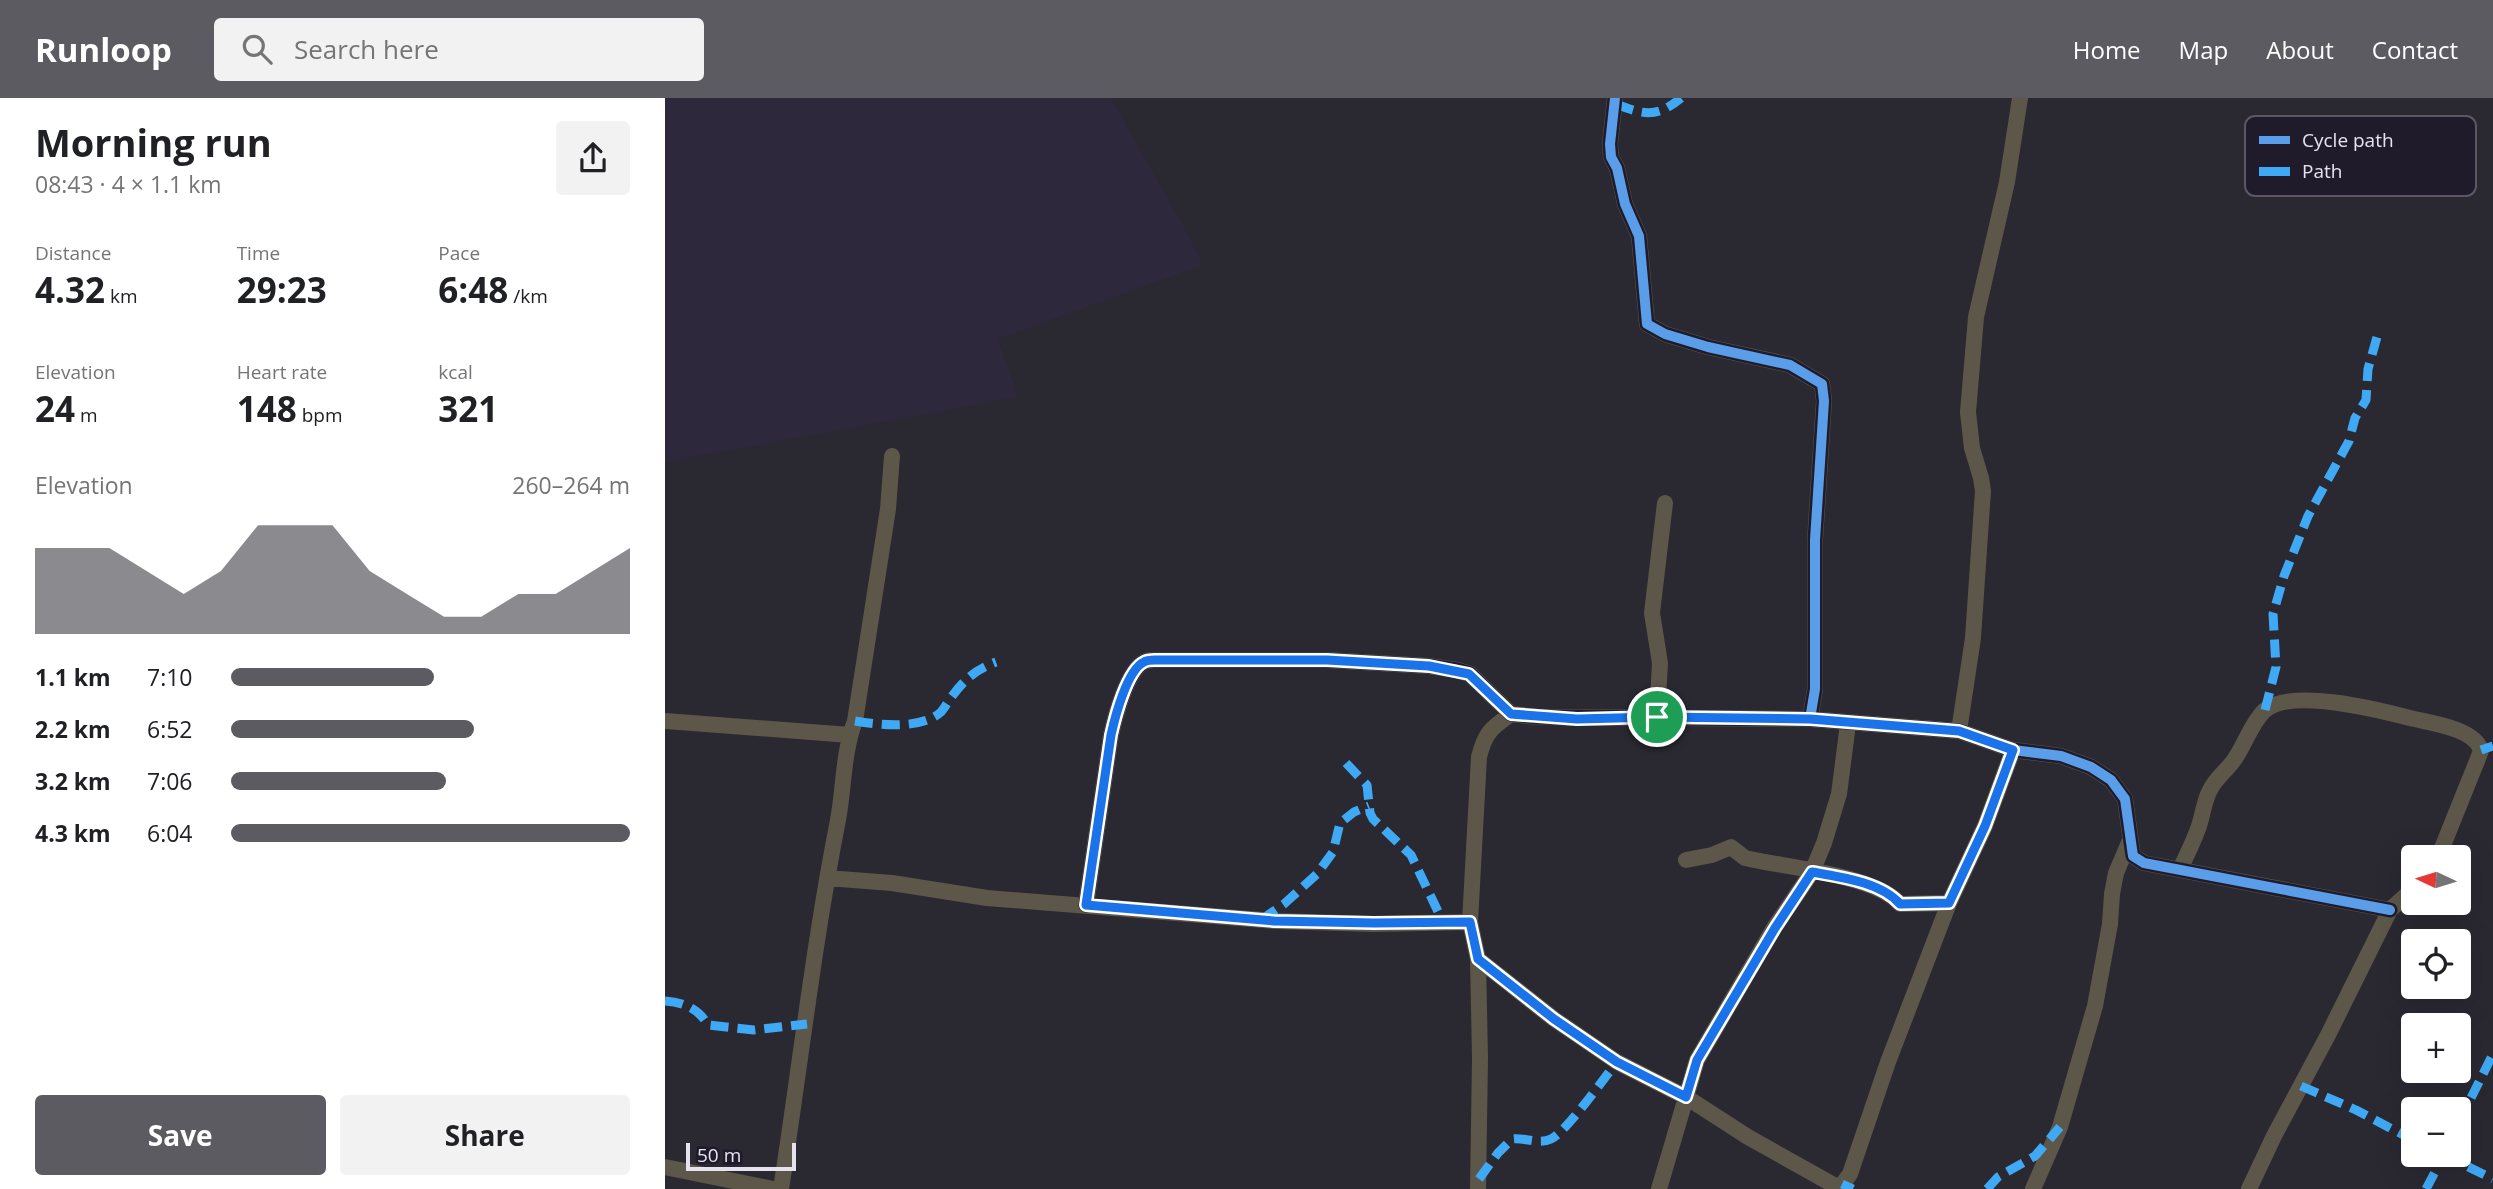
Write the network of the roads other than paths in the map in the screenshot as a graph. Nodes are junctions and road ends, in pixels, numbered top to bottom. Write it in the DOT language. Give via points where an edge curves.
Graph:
graph roads {
  1 [pos="1615,98"];
  2 [pos="2020,98"];
  3 [pos="892,456"];
  4 [pos="1665,503"];
  5 [pos="1511,714"];
  6 [pos="1657,717"];
  7 [pos="1810,719"];
  8 [pos="665,721"];
  9 [pos="1849,724"];
  10 [pos="1959,731"];
  11 [pos="850,735"];
  12 [pos="2013,750"];
  13 [pos="2130,840"];
  14 [pos="2443,845"];
  15 [pos="1686,860"];
  16 [pos="2180,870"];
  17 [pos="1812,872"];
  18 [pos="827,878"];
  19 [pos="2401,900"];
  20 [pos="1949,903"];
  21 [pos="1086,905"];
  22 [pos="2390,910"];
  23 [pos="1470,922"];
  24 [pos="1478,959"];
  25 [pos="1686,1097"];
  26 [pos="665,1167"];
  27 [pos="1839,1188"];
  28 [pos="773,1189"];
  29 [pos="781,1189"];
  30 [pos="1478,1189"];
  31 [pos="1659,1189"];
  32 [pos="2033,1189"];
  33 [pos="2249,1189"];
  1 -- 7 [label="street" via="1611,157 1639,236 1647,324 1707,347 1790,365 1822,384 1815,689"];
  2 -- 10 [label="street" via="2007,182 1976,317 1968,412 1983,491 1970,674"];
  3 -- 11 [label="street" via="873,613"];
  4 -- 6 [label="street" via="1652,598 1660,663"];
  5 -- 6 [label="street" via="1577,719"];
  5 -- 21 [label="street" via="1469,674 1429,666 1327,660 1142,662 1132,675 1111,735"];
  5 -- 23 [label="street" via="1491,728 1479,757"];
  6 -- 7 [label="street"];
  7 -- 9 [label="street"];
  8 -- 11 [label="street"];
  9 -- 10 [label="street"];
  9 -- 17 [label="street" via="1839,794"];
  10 -- 12 [label="street"];
  11 -- 18 [label="street"];
  12 -- 13 [label="street" via="2061,756 2111,780 2125,799"];
  12 -- 20 [label="street"];
  13 -- 16 [label="street" via="2133,856 2139,861"];
  13 -- 32 [label="street" via="2116,873 2095,1006 2060,1127"];
  14 -- 16 [label="street" via="2479,756 2474,738 2345,703 2284,702 2265,710 2236,758 2215,780"];
  15 -- 17 [label="street" via="1731,847 1745,858"];
  16 -- 22 [label="street"];
  17 -- 20 [label="street" via="1864,884 1892,895 1900,904"];
  17 -- 25 [label="street" via="1697,1060"];
  18 -- 21 [label="street"];
  18 -- 29 [label="street"];
  19 -- 22 [label="street"];
  20 -- 27 [label="street" via="1850,1174"];
  21 -- 23 [label="street" via="1274,921"];
  22 -- 33 [label="street"];
  23 -- 24 [label="street"];
  24 -- 25 [label="street" via="1617,1062"];
  24 -- 30 [label="street"];
  25 -- 27 [label="street"];
  25 -- 31 [label="street"];
  26 -- 28 [label="street"];
}
